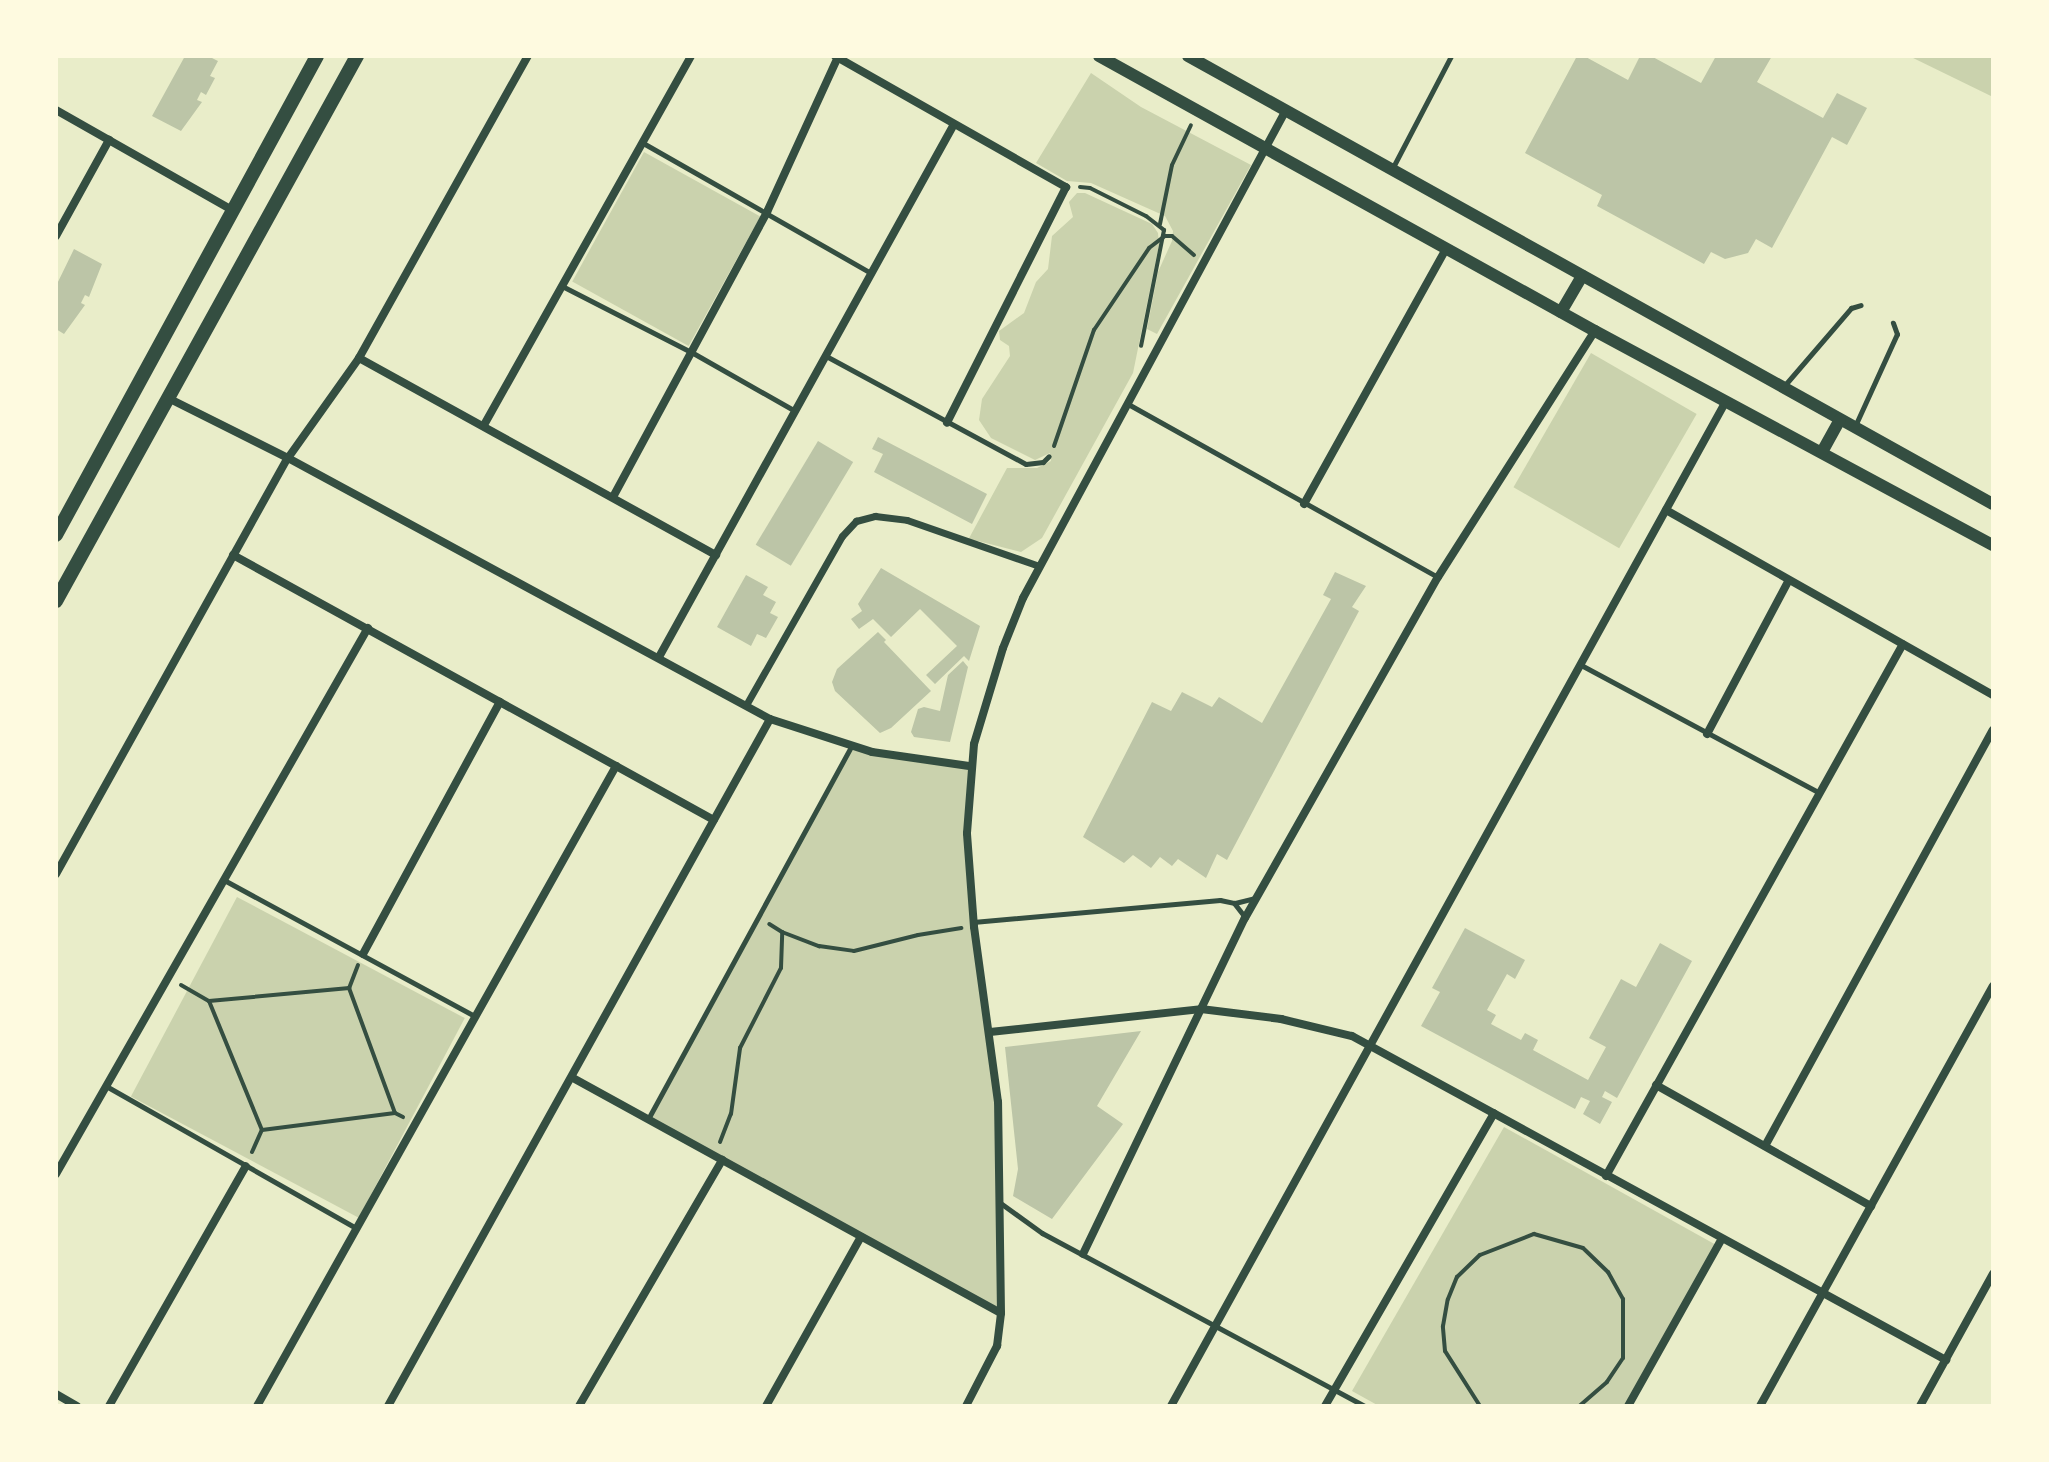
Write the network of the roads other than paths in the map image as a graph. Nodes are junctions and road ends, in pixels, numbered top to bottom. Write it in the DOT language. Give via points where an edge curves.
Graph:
graph roads {
  1 [pos="317,56"];
  2 [pos="357,56"];
  3 [pos="528,56"];
  4 [pos="691,56"];
  5 [pos="1099,56"];
  6 [pos="1188,56"];
  7 [pos="1451,56"];
  8 [pos="836,57"];
  9 [pos="56,110"];
  10 [pos="1286,110"];
  11 [pos="953,126"];
  12 [pos="109,140"];
  13 [pos="641,142"];
  14 [pos="1265,147"];
  15 [pos="1392,169"];
  16 [pos="232,210"];
  17 [pos="767,212"];
  18 [pos="56,236"];
  19 [pos="1446,249"];
  20 [pos="872,273"];
  21 [pos="1582,276"];
  22 [pos="562,286"];
  23 [pos="1861,305"];
  24 [pos="1561,312"];
  25 [pos="1893,323"];
  26 [pos="1595,331"];
  27 [pos="693,353"];
  28 [pos="826,356"];
  29 [pos="359,358"];
  30 [pos="1782,389"];
  31 [pos="166,397"];
  32 [pos="1726,401"];
  33 [pos="1127,403"];
  34 [pos="796,411"];
  35 [pos="1840,420"];
  36 [pos="947,423"];
  37 [pos="484,425"];
  38 [pos="1854,427"];
  39 [pos="1822,452"];
  40 [pos="1049,456"];
  41 [pos="288,458"];
  42 [pos="613,497"];
  43 [pos="1304,504"];
  44 [pos="1993,504"];
  45 [pos="1666,510"];
  46 [pos="56,535"];
  47 [pos="1993,545"];
  48 [pos="233,555"];
  49 [pos="716,555"];
  50 [pos="1039,566"];
  51 [pos="1438,577"];
  52 [pos="1789,580"];
  53 [pos="56,601"];
  54 [pos="368,628"];
  55 [pos="1903,644"];
  56 [pos="659,657"];
  57 [pos="1580,665"];
  58 [pos="1993,695"];
  59 [pos="500,702"];
  60 [pos="746,705"];
  61 [pos="770,719"];
  62 [pos="1993,730"];
  63 [pos="1707,734"];
  64 [pos="851,746"];
  65 [pos="616,766"];
  66 [pos="969,766"];
  67 [pos="1820,793"];
  68 [pos="714,820"];
  69 [pos="56,874"];
  70 [pos="224,880"];
  71 [pos="1257,897"];
  72 [pos="1234,903"];
  73 [pos="1245,918"];
  74 [pos="973,924"];
  75 [pos="363,954"];
  76 [pos="1993,986"];
  77 [pos="1201,1009"];
  78 [pos="475,1017"];
  79 [pos="990,1032"];
  80 [pos="1371,1045"];
  81 [pos="573,1078"];
  82 [pos="1656,1085"];
  83 [pos="106,1086"];
  84 [pos="1494,1113"];
  85 [pos="648,1119"];
  86 [pos="1765,1146"];
  87 [pos="722,1160"];
  88 [pos="246,1166"];
  89 [pos="56,1174"];
  90 [pos="1606,1176"];
  91 [pos="997,1202"];
  92 [pos="1871,1206"];
  93 [pos="357,1229"];
  94 [pos="861,1237"];
  95 [pos="1721,1240"];
  96 [pos="1083,1254"];
  97 [pos="1993,1274"];
  98 [pos="1821,1295"];
  99 [pos="1001,1313"];
  100 [pos="1216,1325"];
  101 [pos="1946,1360"];
  102 [pos="1335,1390"];
  103 [pos="56,1394"];
  104 [pos="77,1406"];
  105 [pos="109,1406"];
  106 [pos="257,1406"];
  107 [pos="388,1406"];
  108 [pos="579,1406"];
  109 [pos="766,1406"];
  110 [pos="966,1406"];
  111 [pos="1171,1406"];
  112 [pos="1325,1406"];
  113 [pos="1364,1406"];
  114 [pos="1628,1406"];
  115 [pos="1760,1406"];
  116 [pos="1920,1406"];
  1 -- 16 [label="main road"];
  2 -- 31 [label="main road"];
  3 -- 29 [label="street"];
  4 -- 13 [label="street"];
  5 -- 14 [label="street"];
  6 -- 10 [label="street"];
  7 -- 15 [label="lane"];
  8 -- 11 [label="street"];
  8 -- 17 [label="street"];
  9 -- 12 [label="street"];
  10 -- 14 [label="street"];
  10 -- 15 [label="street"];
  11 -- 20 [label="street"];
  11 -- 36 [label="street" via="1066,187"];
  12 -- 16 [label="street"];
  12 -- 18 [label="street"];
  13 -- 17 [label="lane"];
  13 -- 22 [label="street"];
  14 -- 19 [label="street"];
  14 -- 33 [label="street"];
  15 -- 21 [label="street"];
  16 -- 46 [label="main road"];
  17 -- 20 [label="lane"];
  17 -- 27 [label="street"];
  19 -- 24 [label="street"];
  19 -- 43 [label="street"];
  20 -- 28 [label="street"];
  21 -- 24 [label="street"];
  21 -- 30 [label="street"];
  22 -- 27 [label="lane"];
  22 -- 37 [label="street"];
  23 -- 30 [label="lane" via="1851,308"];
  24 -- 26 [label="street"];
  25 -- 38 [label="lane" via="1897,334"];
  26 -- 32 [label="street"];
  26 -- 51 [label="street"];
  27 -- 34 [label="lane"];
  27 -- 42 [label="street"];
  28 -- 34 [label="street"];
  28 -- 36 [label="lane"];
  29 -- 37 [label="street"];
  29 -- 41 [label="street"];
  30 -- 35 [label="street"];
  31 -- 41 [label="street"];
  31 -- 53 [label="main road"];
  32 -- 39 [label="street"];
  32 -- 45 [label="street"];
  33 -- 43 [label="lane"];
  33 -- 50 [label="street"];
  34 -- 49 [label="street"];
  35 -- 38 [label="street"];
  35 -- 39 [label="street"];
  36 -- 40 [label="lane" via="1026,464"];
  37 -- 42 [label="street"];
  38 -- 44 [label="street"];
  39 -- 47 [label="street"];
  41 -- 48 [label="street"];
  41 -- 56 [label="street"];
  42 -- 49 [label="street"];
  43 -- 51 [label="lane"];
  45 -- 52 [label="street"];
  45 -- 57 [label="street"];
  48 -- 54 [label="street"];
  48 -- 69 [label="street"];
  49 -- 56 [label="street"];
  50 -- 60 [label="street" via="889,515 856,521 842,536"];
  50 -- 66 [label="street" via="1003,648"];
  51 -- 71 [label="street"];
  52 -- 55 [label="street"];
  52 -- 63 [label="street"];
  54 -- 59 [label="street"];
  54 -- 70 [label="street"];
  55 -- 58 [label="street"];
  55 -- 67 [label="street"];
  56 -- 60 [label="street"];
  57 -- 63 [label="lane"];
  57 -- 80 [label="street"];
  59 -- 65 [label="street"];
  59 -- 75 [label="street"];
  60 -- 61 [label="street"];
  61 -- 64 [label="street"];
  61 -- 68 [label="street"];
  62 -- 86 [label="street"];
  63 -- 67 [label="lane"];
  64 -- 66 [label="street"];
  64 -- 85 [label="lane"];
  65 -- 68 [label="street"];
  65 -- 78 [label="street"];
  66 -- 74 [label="street"];
  67 -- 82 [label="street"];
  68 -- 81 [label="street"];
  70 -- 75 [label="lane"];
  70 -- 83 [label="street"];
  71 -- 72 [label="lane"];
  71 -- 73 [label="street"];
  72 -- 73 [label="lane"];
  72 -- 74 [label="lane" via="1220,900"];
  73 -- 77 [label="street"];
  74 -- 79 [label="street"];
  75 -- 78 [label="lane"];
  76 -- 92 [label="street"];
  77 -- 79 [label="street"];
  77 -- 80 [label="street" via="1281,1019"];
  77 -- 96 [label="street"];
  78 -- 93 [label="street"];
  79 -- 91 [label="street" via="1001,1158"];
  80 -- 84 [label="street"];
  80 -- 100 [label="street"];
  81 -- 85 [label="street"];
  81 -- 107 [label="street"];
  82 -- 86 [label="street"];
  82 -- 90 [label="street"];
  83 -- 88 [label="lane"];
  83 -- 89 [label="street"];
  84 -- 90 [label="street"];
  84 -- 102 [label="street"];
  85 -- 87 [label="street"];
  86 -- 92 [label="street"];
  87 -- 94 [label="street"];
  87 -- 108 [label="street"];
  88 -- 93 [label="lane"];
  88 -- 105 [label="street"];
  90 -- 95 [label="street"];
  91 -- 96 [label="lane"];
  91 -- 99 [label="street"];
  92 -- 98 [label="street"];
  93 -- 106 [label="street"];
  94 -- 99 [label="street"];
  94 -- 109 [label="street"];
  95 -- 98 [label="street"];
  95 -- 114 [label="street"];
  96 -- 100 [label="lane"];
  97 -- 101 [label="street"];
  98 -- 101 [label="street"];
  98 -- 115 [label="street"];
  99 -- 110 [label="street" via="997,1346"];
  100 -- 102 [label="lane"];
  100 -- 111 [label="street"];
  101 -- 116 [label="street"];
  102 -- 112 [label="street"];
  102 -- 113 [label="lane"];
  103 -- 104 [label="street"];
}
